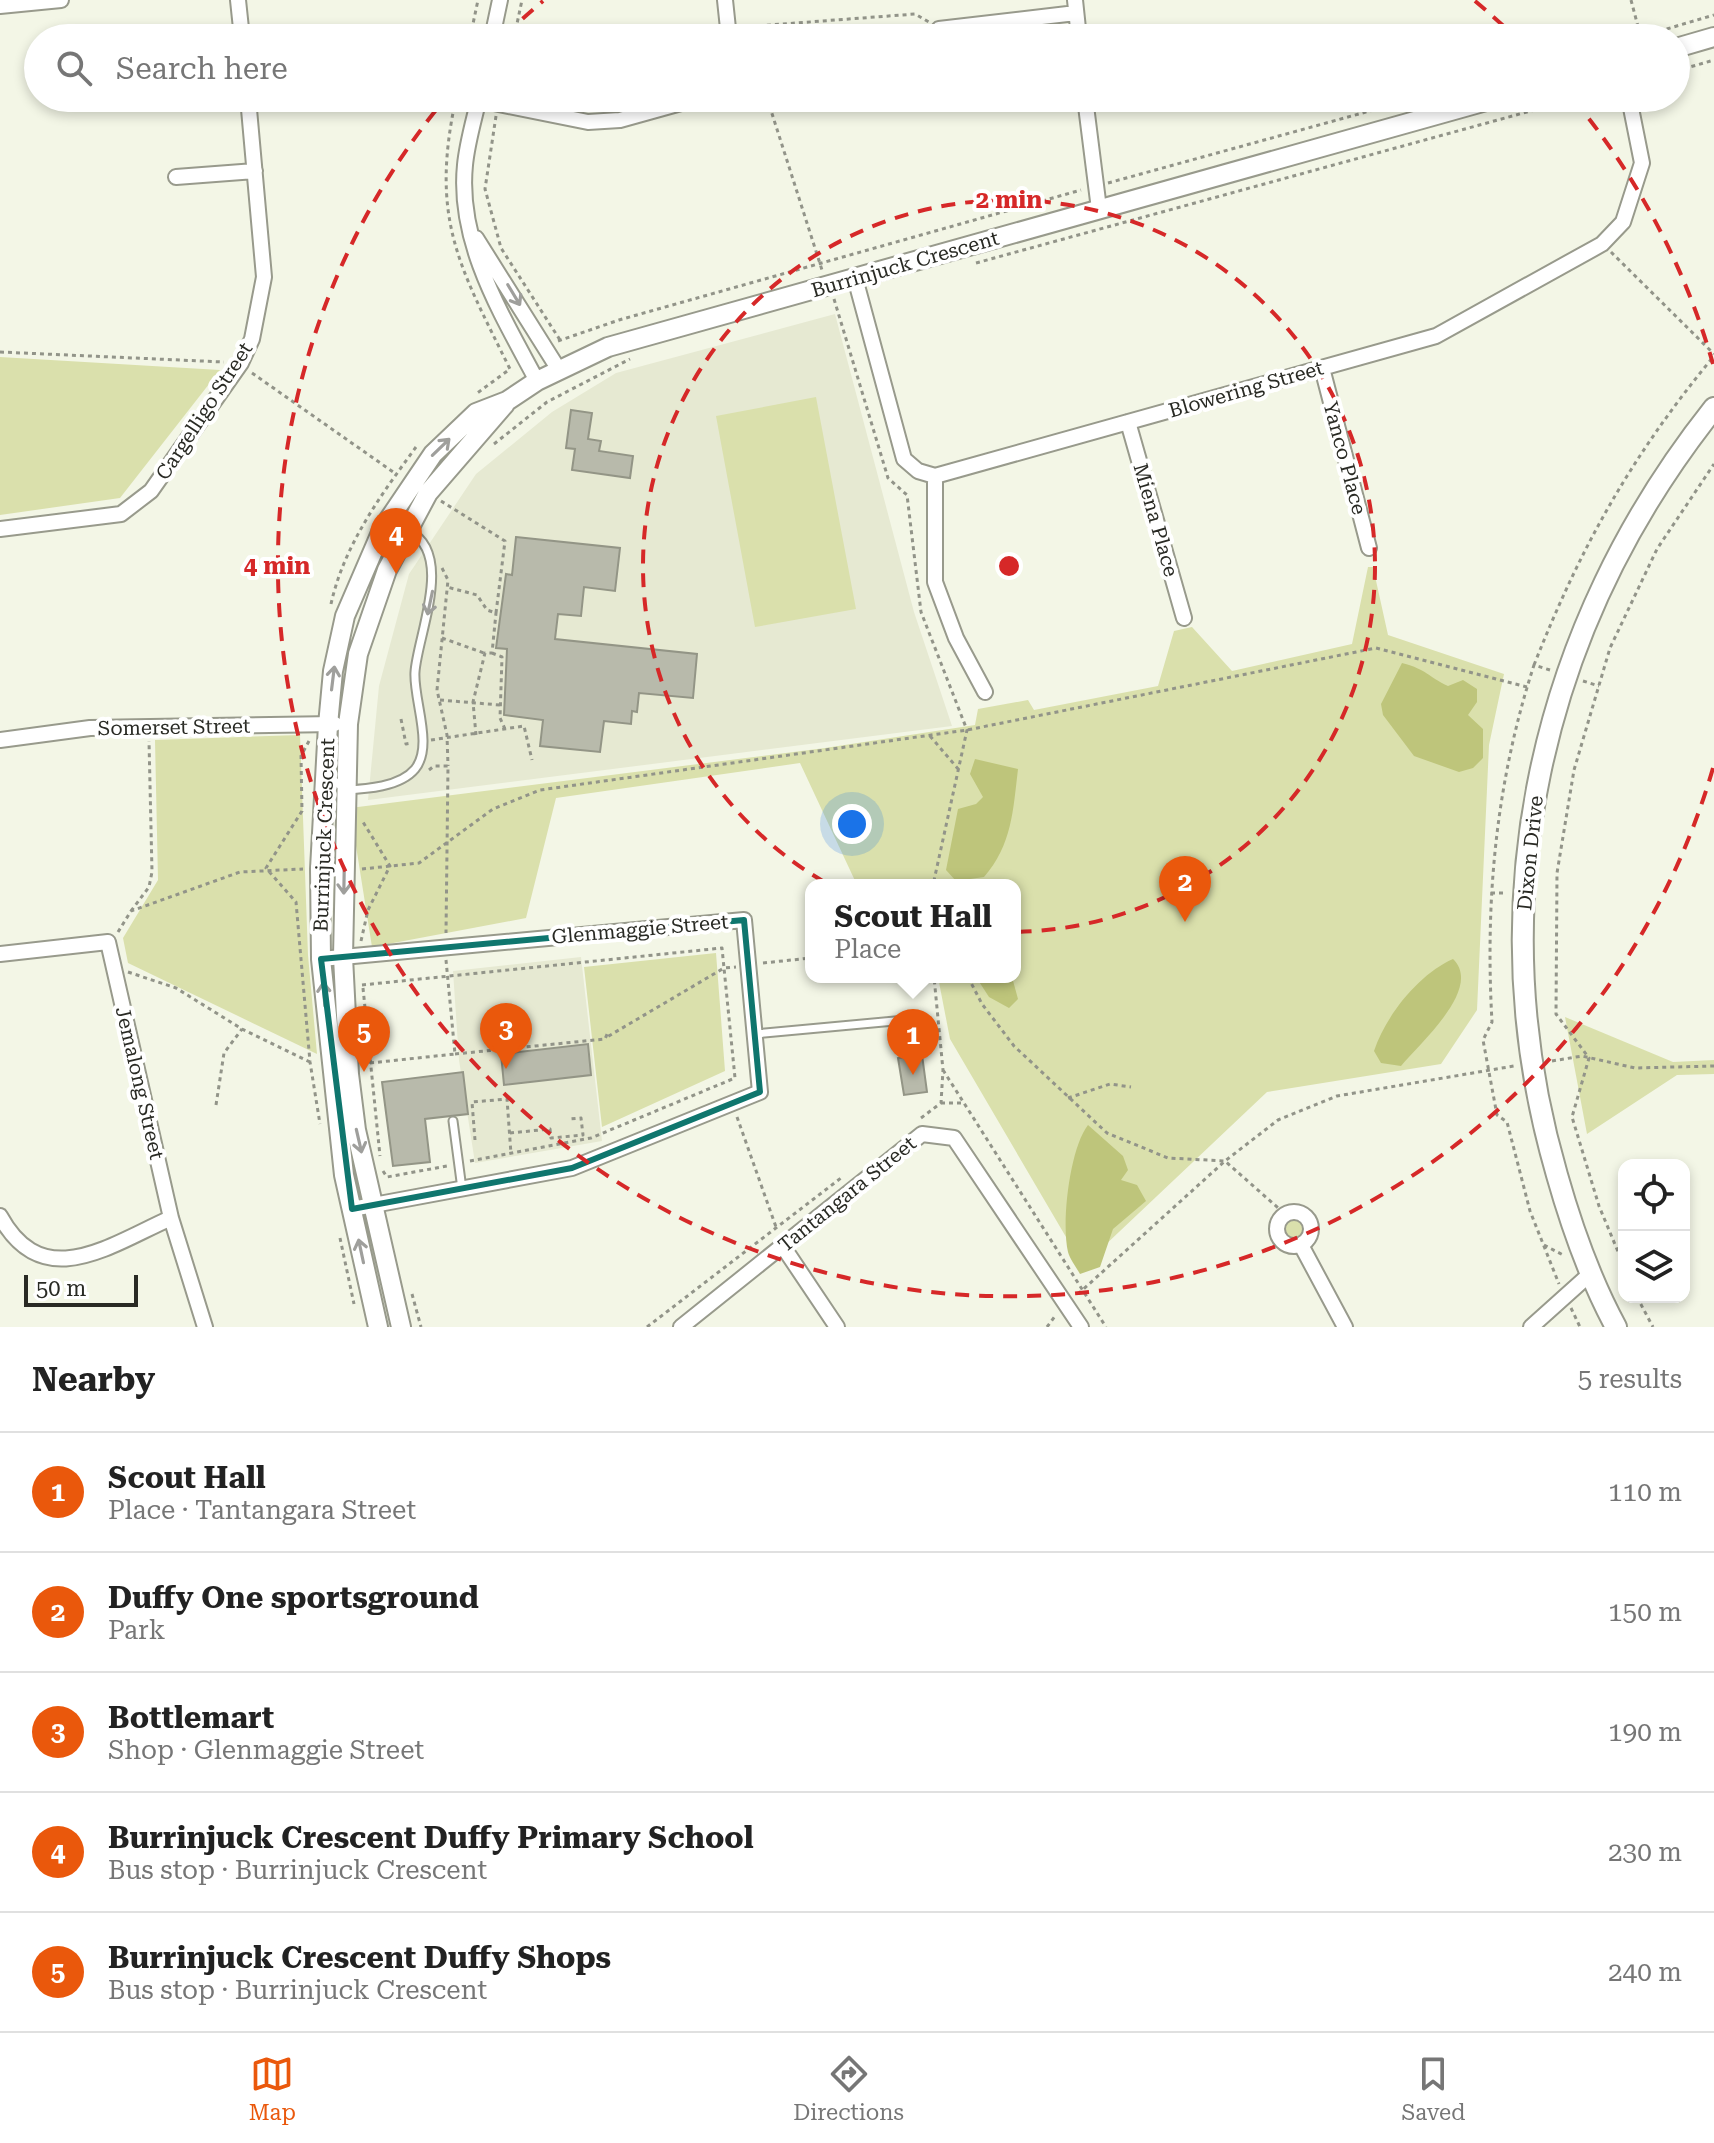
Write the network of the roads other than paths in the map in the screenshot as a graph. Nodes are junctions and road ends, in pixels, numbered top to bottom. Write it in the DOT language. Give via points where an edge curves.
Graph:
graph roads {
  1 [pos="61,0"];
  2 [pos="238,0"];
  3 [pos="500,0"];
  4 [pos="725,0"];
  5 [pos="0,6"];
  6 [pos="1076,7"];
  7 [pos="241,24"];
  8 [pos="495,24"];
  9 [pos="727,24"];
  10 [pos="970,24"];
  11 [pos="1714,37"];
  12 [pos="1690,44"];
  13 [pos="249,112"];
  14 [pos="476,112"];
  15 [pos="541,112"];
  16 [pos="649,112"];
  17 [pos="1087,112"];
  18 [pos="1447,112"];
  19 [pos="1632,112"];
  20 [pos="255,171"];
  21 [pos="176,177"];
  22 [pos="1099,209"];
  23 [pos="471,231"];
  24 [pos="857,286"];
  25 [pos="1322,368"];
  26 [pos="559,370"];
  27 [pos="537,381"];
  28 [pos="507,401"];
  29 [pos="1714,408"];
  30 [pos="1128,422"];
  31 [pos="1714,437"];
  32 [pos="1684,445"];
  33 [pos="935,476"];
  34 [pos="383,528"];
  35 [pos="0,529"];
  36 [pos="408,531"];
  37 [pos="1369,548"];
  38 [pos="1184,618"];
  39 [pos="985,692"];
  40 [pos="348,724"];
  41 [pos="328,725"];
  42 [pos="0,740"];
  43 [pos="325,773"];
  44 [pos="353,790"];
  45 [pos="0,954"];
  46 [pos="352,956"];
  47 [pos="321,959"];
  48 [pos="916,1019"];
  49 [pos="755,1034"];
  50 [pos="453,1121"];
  51 [pos="462,1189"];
  52 [pos="374,1206"];
  53 [pos="352,1209"];
  54 [pos="0,1216"];
  55 [pos="171,1218"];
  56 [pos="782,1245"];
  57 [pos="1301,1245"];
  58 [pos="1590,1274"];
  59 [pos="205,1327"];
  60 [pos="378,1327"];
  61 [pos="401,1327"];
  62 [pos="681,1327"];
  63 [pos="837,1327"];
  64 [pos="1081,1327"];
  65 [pos="1345,1327"];
  66 [pos="1531,1327"];
  67 [pos="1616,1327"];
  1 -- 5 [label="street"];
  2 -- 7 [label="street"];
  3 -- 8 [label="street"];
  4 -- 9 [label="street"];
  6 -- 10 [label="street"];
  11 -- 12 [label="street"];
  13 -- 20 [label="street, Cargelligo Street"];
  14 -- 23 [label="street" via="465,165"];
  15 -- 16 [label="street" via="588,122"];
  17 -- 22 [label="street"];
  18 -- 22 [label="street, Burrinjuck Crescent"];
  19 -- 25 [label="street, Blowering Street" via="1642,163 1623,222 1602,244 1436,336"];
  20 -- 21 [label="street"];
  20 -- 35 [label="street, Cargelligo Street" via="264,277 252,339 241,363 151,491 121,514"];
  22 -- 24 [label="street, Burrinjuck Crescent"];
  23 -- 26 [label="street, one-way"];
  23 -- 27 [label="street" via="481,272"];
  24 -- 26 [label="street, Burrinjuck Crescent" via="608,347"];
  24 -- 33 [label="street" via="904,459"];
  25 -- 30 [label="street, Blowering Street"];
  25 -- 37 [label="street, Yanco Place"];
  26 -- 27 [label="street, Burrinjuck Crescent"];
  27 -- 28 [label="street, Burrinjuck Crescent"];
  34 -- 28 [label="street, Burrinjuck Crescent, one-way" via="433,454 476,413"];
  28 -- 36 [label="street, Burrinjuck Crescent" via="428,493"];
  29 -- 32 [label="main road, Dixon Drive"];
  30 -- 33 [label="street, Blowering Street"];
  30 -- 38 [label="street, Miena Place"];
  31 -- 32 [label="main road"];
  32 -- 58 [label="main road, Dixon Drive" via="1615,557 1582,631 1550,727 1529,831 1522,937 1535,1093"];
  33 -- 39 [label="street" via="935,582 956,638"];
  34 -- 36 [label="lane"];
  41 -- 34 [label="street, Burrinjuck Crescent, one-way" via="345,616"];
  36 -- 40 [label="street, Burrinjuck Crescent" via="387,570 358,654"];
  36 -- 44 [label="lane, one-way" via="425,551 433,591 415,668 422,742 415,769 394,782"];
  40 -- 41 [label="street, Somerset Street"];
  40 -- 44 [label="street, Burrinjuck Crescent"];
  41 -- 42 [label="street, Somerset Street" via="90,728"];
  41 -- 43 [label="street, Burrinjuck Crescent"];
  43 -- 44 [label="lane"];
  43 -- 47 [label="street, Burrinjuck Crescent"];
  44 -- 46 [label="street, Burrinjuck Crescent, one-way"];
  45 -- 55 [label="street, Jemalong Street" via="108,942"];
  46 -- 47 [label="street, Glenmaggie Street"];
  46 -- 49 [label="street, Glenmaggie Street" via="744,920"];
  46 -- 52 [label="street, Burrinjuck Crescent, one-way" via="349,1074"];
  53 -- 47 [label="street, Burrinjuck Crescent, one-way" via="333,1098"];
  48 -- 49 [label="lane"];
  49 -- 51 [label="street, Glenmaggie Street" via="760,1092 572,1168"];
  50 -- 51 [label="lane"];
  51 -- 52 [label="street, Glenmaggie Street"];
  52 -- 53 [label="street, Glenmaggie Street"];
  52 -- 61 [label="street, Burrinjuck Crescent"];
  60 -- 53 [label="street, Burrinjuck Crescent, one-way"];
  54 -- 55 [label="street" via="13,1240 38,1255 75,1260"];
  55 -- 59 [label="street, Jemalong Street"];
  56 -- 62 [label="street, Tantangara Street"];
  56 -- 63 [label="street"];
  56 -- 64 [label="street, Tantangara Street" via="922,1134 954,1138"];
  57 -- 57 [label="street" via="1310,1237 1309,1221 1296,1212 1285,1214 1277,1223 1280,1240"];
  57 -- 65 [label="street"];
  58 -- 66 [label="street"];
  58 -- 67 [label="main road, Dixon Drive"];
}
